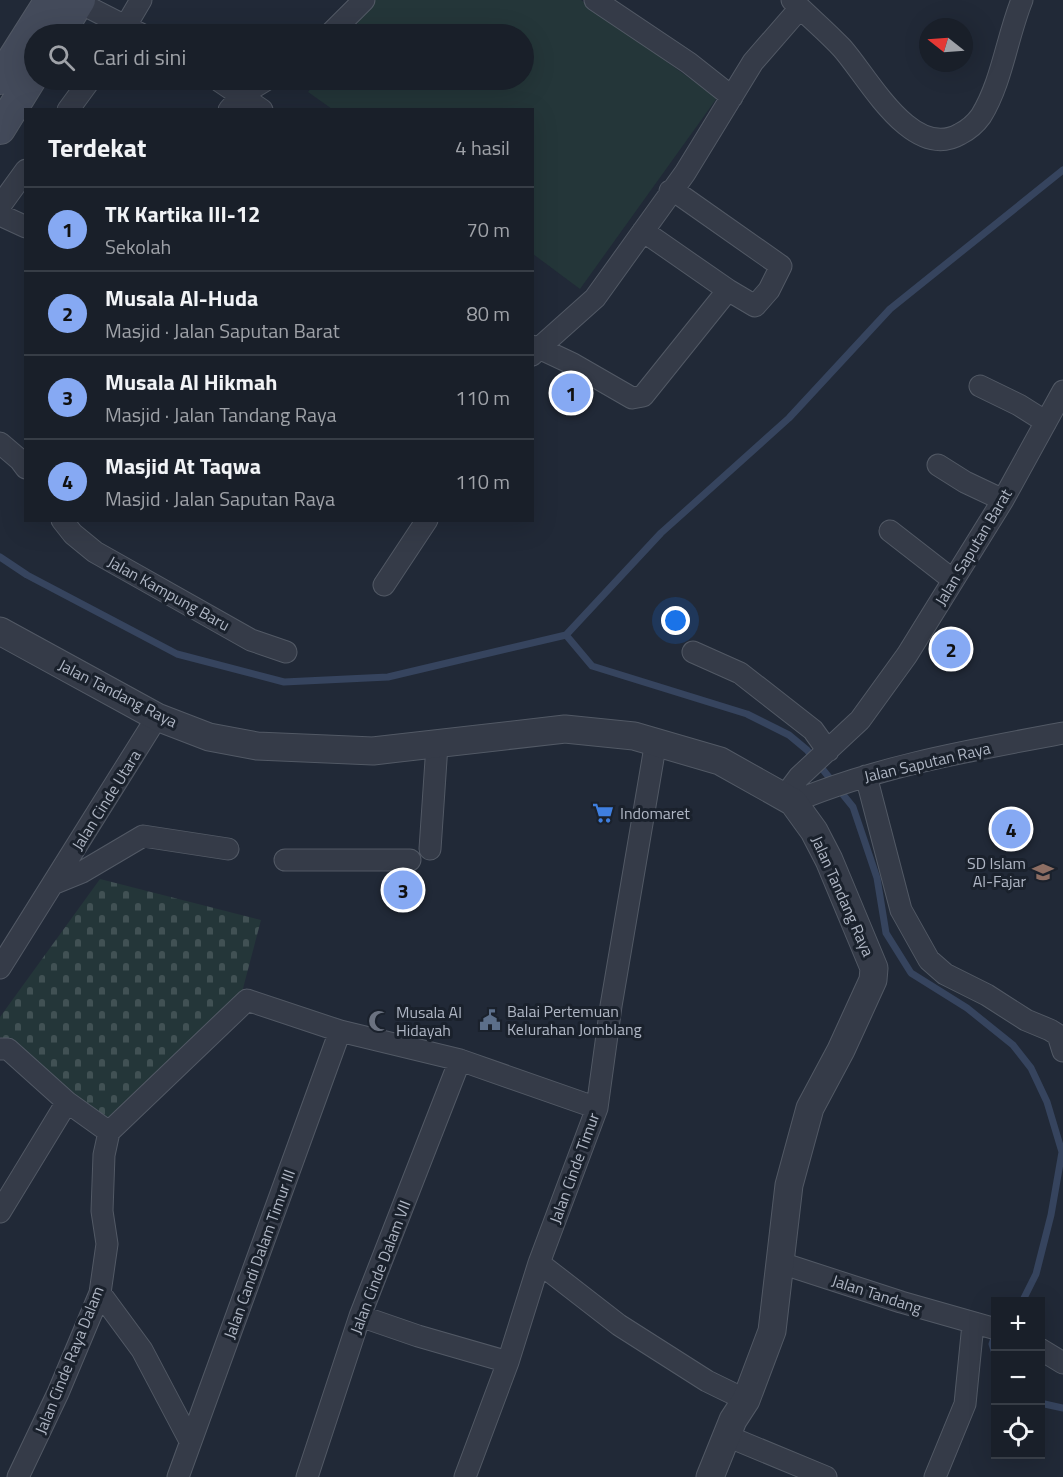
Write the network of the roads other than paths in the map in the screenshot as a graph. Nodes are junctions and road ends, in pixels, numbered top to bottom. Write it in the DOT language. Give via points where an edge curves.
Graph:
graph roads {
  1 [pos="141,0"];
  2 [pos="595,0"];
  3 [pos="1022,0"];
  4 [pos="71,1"];
  5 [pos="359,2"];
  6 [pos="796,4"];
  7 [pos="50,24"];
  8 [pos="63,24"];
  9 [pos="115,24"];
  10 [pos="133,24"];
  11 [pos="339,24"];
  12 [pos="24,53"];
  13 [pos="0,79"];
  14 [pos="24,90"];
  15 [pos="83,90"];
  16 [pos="226,90"];
  17 [pos="252,90"];
  18 [pos="732,97"];
  19 [pos="236,102"];
  20 [pos="69,108"];
  21 [pos="256,108"];
  22 [pos="0,129"];
  23 [pos="24,173"];
  24 [pos="670,191"];
  25 [pos="0,206"];
  26 [pos="0,215"];
  27 [pos="24,226"];
  28 [pos="643,231"];
  29 [pos="728,290"];
  30 [pos="534,350"];
  31 [pos="980,386"];
  32 [pos="1063,391"];
  33 [pos="1046,422"];
  34 [pos="0,443"];
  35 [pos="938,465"];
  36 [pos="24,466"];
  37 [pos="1003,500"];
  38 [pos="64,522"];
  39 [pos="426,522"];
  40 [pos="890,531"];
  41 [pos="953,580"];
  42 [pos="384,585"];
  43 [pos="0,631"];
  44 [pos="286,652"];
  45 [pos="693,652"];
  46 [pos="157,717"];
  47 [pos="1063,733"];
  48 [pos="656,741"];
  49 [pos="437,744"];
  50 [pos="828,751"];
  51 [pos="858,778"];
  52 [pos="798,792"];
  53 [pos="228,849"];
  54 [pos="430,849"];
  55 [pos="285,860"];
  56 [pos="410,860"];
  57 [pos="55,883"];
  58 [pos="0,968"];
  59 [pos="340,1031"];
  60 [pos="1061,1038"];
  61 [pos="0,1049"];
  62 [pos="460,1060"];
  63 [pos="67,1102"];
  64 [pos="597,1108"];
  65 [pos="109,1132"];
  66 [pos="0,1212"];
  67 [pos="538,1263"];
  68 [pos="781,1263"];
  69 [pos="100,1293"];
  70 [pos="360,1316"];
  71 [pos="986,1327"];
  72 [pos="1044,1351"];
  73 [pos="508,1362"];
  74 [pos="1063,1363"];
  75 [pos="746,1400"];
  76 [pos="727,1436"];
  77 [pos="190,1441"];
  78 [pos="18,1477"];
  79 [pos="178,1477"];
  80 [pos="307,1477"];
  81 [pos="465,1477"];
  82 [pos="710,1477"];
  83 [pos="826,1477"];
  84 [pos="935,1477"];
  1 -- 10 [label="street"];
  2 -- 18 [label="street"];
  3 -- 6 [label="street" via="994,87 980,117 959,135 938,141 923,137 889,109 842,48"];
  4 -- 7 [label="main road"];
  4 -- 8 [label="main road"];
  4 -- 9 [label="street"];
  5 -- 11 [label="street"];
  6 -- 18 [label="street"];
  12 -- 13 [label="main road"];
  14 -- 22 [label="main road"];
  15 -- 20 [label="street"];
  16 -- 19 [label="street"];
  17 -- 19 [label="street"];
  18 -- 24 [label="street"];
  19 -- 21 [label="street"];
  23 -- 25 [label="street"];
  24 -- 28 [label="street"];
  24 -- 29 [label="street" via="781,266 769,290 755,306"];
  26 -- 27 [label="street"];
  28 -- 29 [label="street"];
  28 -- 30 [label="street" via="595,298"];
  29 -- 30 [label="street" via="665,371 638,398 573,364"];
  31 -- 33 [label="street"];
  32 -- 33 [label="street, Jalan Saputan Barat"];
  33 -- 37 [label="street, Jalan Saputan Barat"];
  34 -- 36 [label="street"];
  35 -- 37 [label="street"];
  37 -- 41 [label="street, Jalan Saputan Barat"];
  38 -- 44 [label="street, Jalan Kampung Baru" via="95,552 251,640"];
  39 -- 42 [label="street"];
  40 -- 41 [label="street"];
  41 -- 50 [label="street, Jalan Saputan Barat" via="908,655 860,720"];
  43 -- 46 [label="street, Jalan Tandang Raya"];
  45 -- 50 [label="street" via="740,673 813,730"];
  46 -- 49 [label="street, Jalan Tandang Raya" via="209,737 257,746 373,751"];
  46 -- 57 [label="street, Jalan Cinde Utara"];
  47 -- 51 [label="street, Jalan Saputan Raya" via="969,750"];
  48 -- 49 [label="street, Jalan Tandang Raya" via="634,735 566,729"];
  48 -- 52 [label="street, Jalan Tandang Raya"];
  48 -- 64 [label="street, Jalan Cinde Timur"];
  49 -- 54 [label="street"];
  50 -- 52 [label="street, Jalan Saputan Barat"];
  51 -- 52 [label="street, Jalan Saputan Raya"];
  51 -- 60 [label="street" via="901,910 929,960 945,974"];
  52 -- 68 [label="street, Jalan Tandang Raya" via="874,968 873,980 810,1108 789,1185"];
  53 -- 57 [label="street, Jalan Cinde Utara" via="143,836"];
  55 -- 56 [label="street"];
  57 -- 58 [label="street, Jalan Cinde Utara"];
  59 -- 62 [label="street"];
  59 -- 65 [label="street" via="245,1000"];
  59 -- 77 [label="street, Jalan Candi Dalam Timur III"];
  61 -- 63 [label="street" via="8,1049"];
  62 -- 64 [label="street"];
  62 -- 70 [label="street, Jalan Cinde Dalam VII"];
  63 -- 65 [label="street"];
  63 -- 66 [label="street"];
  64 -- 67 [label="street, Jalan Cinde Timur"];
  65 -- 69 [label="street, Jalan Cinde Raya Dalam" via="102,1210 107,1244"];
  67 -- 73 [label="street, Jalan Cinde Timur"];
  67 -- 75 [label="street" via="619,1325 707,1381"];
  68 -- 71 [label="street, Jalan Tandang"];
  68 -- 75 [label="street, Jalan Tandang Raya" via="772,1332"];
  69 -- 77 [label="street" via="142,1350"];
  69 -- 78 [label="street, Jalan Cinde Raya Dalam"];
  70 -- 73 [label="street"];
  70 -- 80 [label="street, Jalan Cinde Dalam VII"];
  71 -- 84 [label="street" via="965,1404"];
  72 -- 74 [label="street"];
  73 -- 81 [label="street, Jalan Cinde Timur"];
  75 -- 76 [label="street, Jalan Tandang Raya"];
  76 -- 82 [label="street, Jalan Tandang Raya"];
  76 -- 83 [label="street"];
  77 -- 79 [label="street, Jalan Candi Dalam Timur III"];
}
